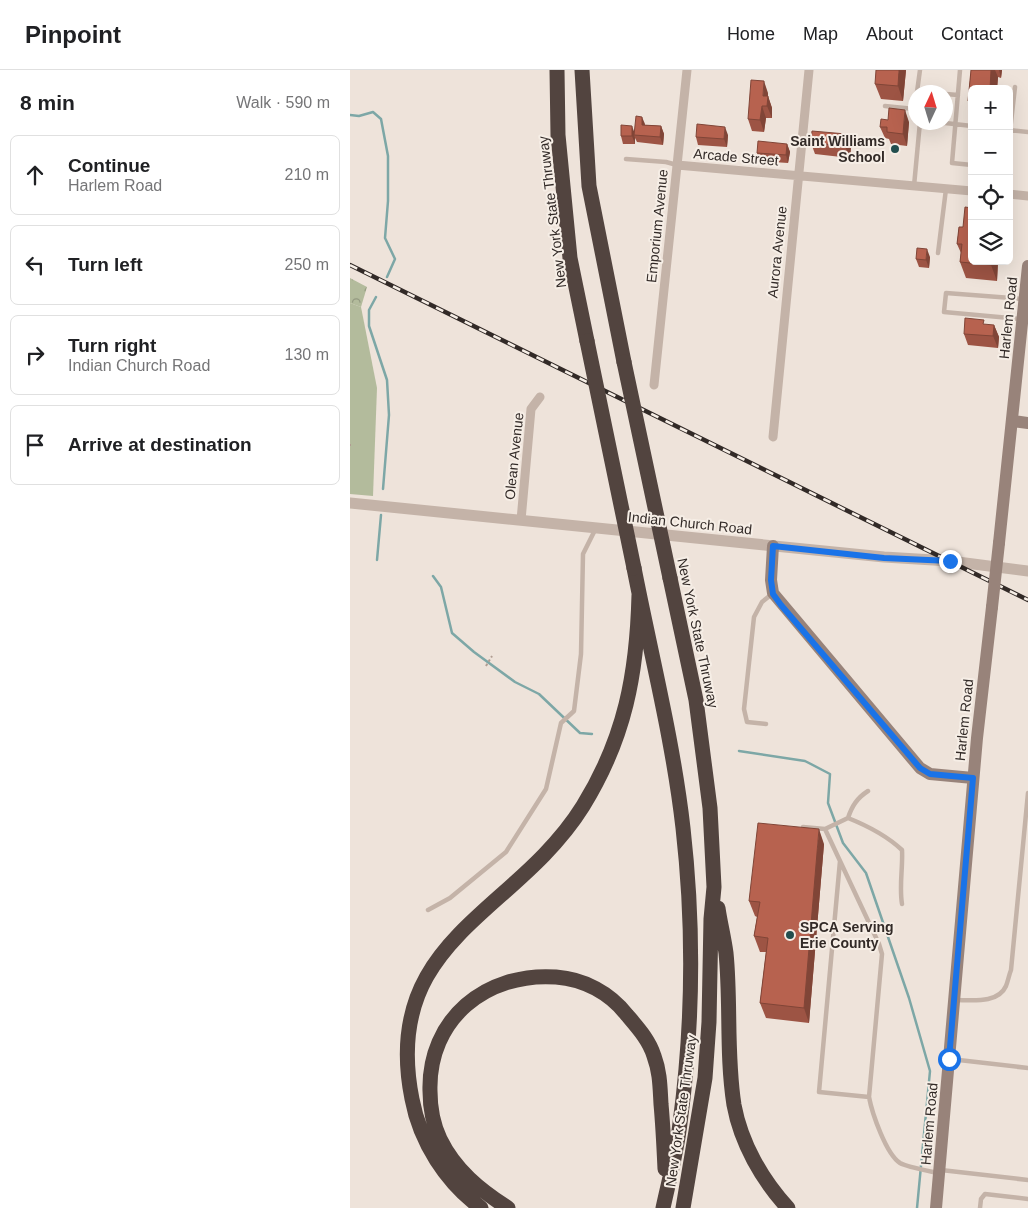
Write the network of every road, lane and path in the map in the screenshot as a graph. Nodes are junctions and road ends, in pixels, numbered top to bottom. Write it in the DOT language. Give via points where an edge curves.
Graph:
graph roads {
  1 [pos="556,70"];
  2 [pos="582,70"];
  3 [pos="687,70"];
  4 [pos="809,70"];
  5 [pos="920,70"];
  6 [pos="960,70"];
  7 [pos="918,85"];
  8 [pos="1015,87"];
  9 [pos="953,95"];
  10 [pos="958,95"];
  11 [pos="1013,104"];
  12 [pos="885,106"];
  13 [pos="908,109"];
  14 [pos="953,125"];
  15 [pos="956,125"];
  16 [pos="968,126"];
  17 [pos="919,130"];
  18 [pos="1013,130"];
  19 [pos="1028,132"];
  20 [pos="626,159"];
  21 [pos="677,165"];
  22 [pos="968,165"];
  23 [pos="798,176"];
  24 [pos="914,186"];
  25 [pos="946,189"];
  26 [pos="968,191"];
  27 [pos="1013,194"];
  28 [pos="1028,196"];
  29 [pos="938,253"];
  30 [pos="1028,266"];
  31 [pos="1025,300"];
  32 [pos="1023,319"];
  33 [pos="654,385"];
  34 [pos="540,397"];
  35 [pos="1013,421"];
  36 [pos="1028,423"];
  37 [pos="772,437"];
  38 [pos="350,503"];
  39 [pos="521,520"];
  40 [pos="596,528"];
  41 [pos="773,546"];
  42 [pos="1028,571"];
  43 [pos="639,594"];
  44 [pos="773,594"];
  45 [pos="492,656"];
  46 [pos="486,666"];
  47 [pos="766,724"];
  48 [pos="973,778"];
  49 [pos="868,791"];
  50 [pos="1028,793"];
  51 [pos="848,818"];
  52 [pos="799,827"];
  53 [pos="825,829"];
  54 [pos="1026,844"];
  55 [pos="840,860"];
  56 [pos="714,887"];
  57 [pos="902,904"];
  58 [pos="428,910"];
  59 [pos="954,1000"];
  60 [pos="949,1059"];
  61 [pos="1028,1068"];
  62 [pos="869,1097"];
  63 [pos="940,1172"];
  64 [pos="1028,1180"];
  65 [pos="1028,1199"];
  66 [pos="665,1202"];
  67 [pos="481,1208"];
  68 [pos="508,1208"];
  69 [pos="683,1208"];
  70 [pos="788,1208"];
  71 [pos="936,1208"];
  72 [pos="980,1208"];
  1 -- 43 [label="highway, New York State Thruway, bridge" via="558,135 570,258"];
  2 -- 56 [label="highway, New York State Thruway, bridge" via="589,186 696,700 710,808"];
  3 -- 21 [label="street, Emporium Avenue"];
  4 -- 23 [label="street, Aurora Avenue"];
  5 -- 7 [label="lane"];
  6 -- 10 [label="lane"];
  8 -- 11 [label="lane"];
  9 -- 10 [label="lane"];
  10 -- 15 [label="lane"];
  12 -- 13 [label="lane"];
  14 -- 15 [label="lane"];
  15 -- 16 [label="lane"];
  15 -- 22 [label="lane" via="952,163"];
  17 -- 24 [label="lane"];
  18 -- 19 [label="lane"];
  20 -- 21 [label="lane"];
  21 -- 23 [label="street, Arcade Street"];
  21 -- 33 [label="street, Emporium Avenue"];
  23 -- 24 [label="street, Arcade Street"];
  23 -- 37 [label="street, Aurora Avenue"];
  24 -- 25 [label="street, Arcade Street"];
  25 -- 26 [label="street, Arcade Street"];
  25 -- 29 [label="lane"];
  27 -- 28 [label="street"];
  30 -- 31 [label="main road, Harlem Road"];
  31 -- 32 [label="main road, Harlem Road"];
  31 -- 32 [label="lane" via="946,293 944,312"];
  32 -- 35 [label="main road, Harlem Road"];
  34 -- 39 [label="street, Olean Avenue" via="531,409"];
  35 -- 36 [label="main road"];
  35 -- 48 [label="main road, Harlem Road, bridge"];
  38 -- 39 [label="street, Indian Church Road"];
  39 -- 40 [label="street, Indian Church Road"];
  40 -- 41 [label="street, Indian Church Road"];
  40 -- 58 [label="lane" via="583,554 581,654 574,711 561,723 546,789 506,852 450,898"];
  41 -- 42 [label="street, Indian Church Road"];
  41 -- 44 [label="main road"];
  43 -- 66 [label="highway, New York State Thruway" via="675,773 688,894 691,1012 680,1124"];
  43 -- 67 [label="highway" via="636,651 622,724 612,752 582,807 542,856 445,949 426,975 415,1002 407,1057 414,1111 439,1164"];
  44 -- 47 [label="lane" via="762,602 754,617 744,709 746,722"];
  44 -- 48 [label="main road" via="920,768 930,774"];
  45 -- 46 [label="path"];
  48 -- 59 [label="main road, Harlem Road"];
  49 -- 51 [label="lane" via="859,797"];
  50 -- 54 [label="lane"];
  51 -- 53 [label="lane"];
  51 -- 57 [label="lane" via="866,825 902,850"];
  52 -- 53 [label="lane"];
  53 -- 55 [label="lane"];
  54 -- 59 [label="lane" via="1011,970 1006,987 997,997"];
  55 -- 62 [label="lane" via="882,954"];
  55 -- 62 [label="lane" via="819,1092"];
  56 -- 69 [label="highway, New York State Thruway" via="705,1078"];
  56 -- 70 [label="highway" via="726,952 734,1106 754,1159 771,1190"];
  59 -- 60 [label="main road, Harlem Road"];
  60 -- 61 [label="lane"];
  60 -- 63 [label="main road, Harlem Road"];
  62 -- 63 [label="lane" via="872,1114 888,1149 900,1163"];
  63 -- 64 [label="lane"];
  63 -- 71 [label="main road, Harlem Road"];
  65 -- 72 [label="lane" via="985,1194"];
  66 -- 68 [label="highway" via="660,1078 654,1054 642,1032 617,1002 591,986 566,978 541,976 513,979 470,1001 450,1021 436,1050 429,1078 430,1107 439,1138 457,1166 483,1192"];
}
